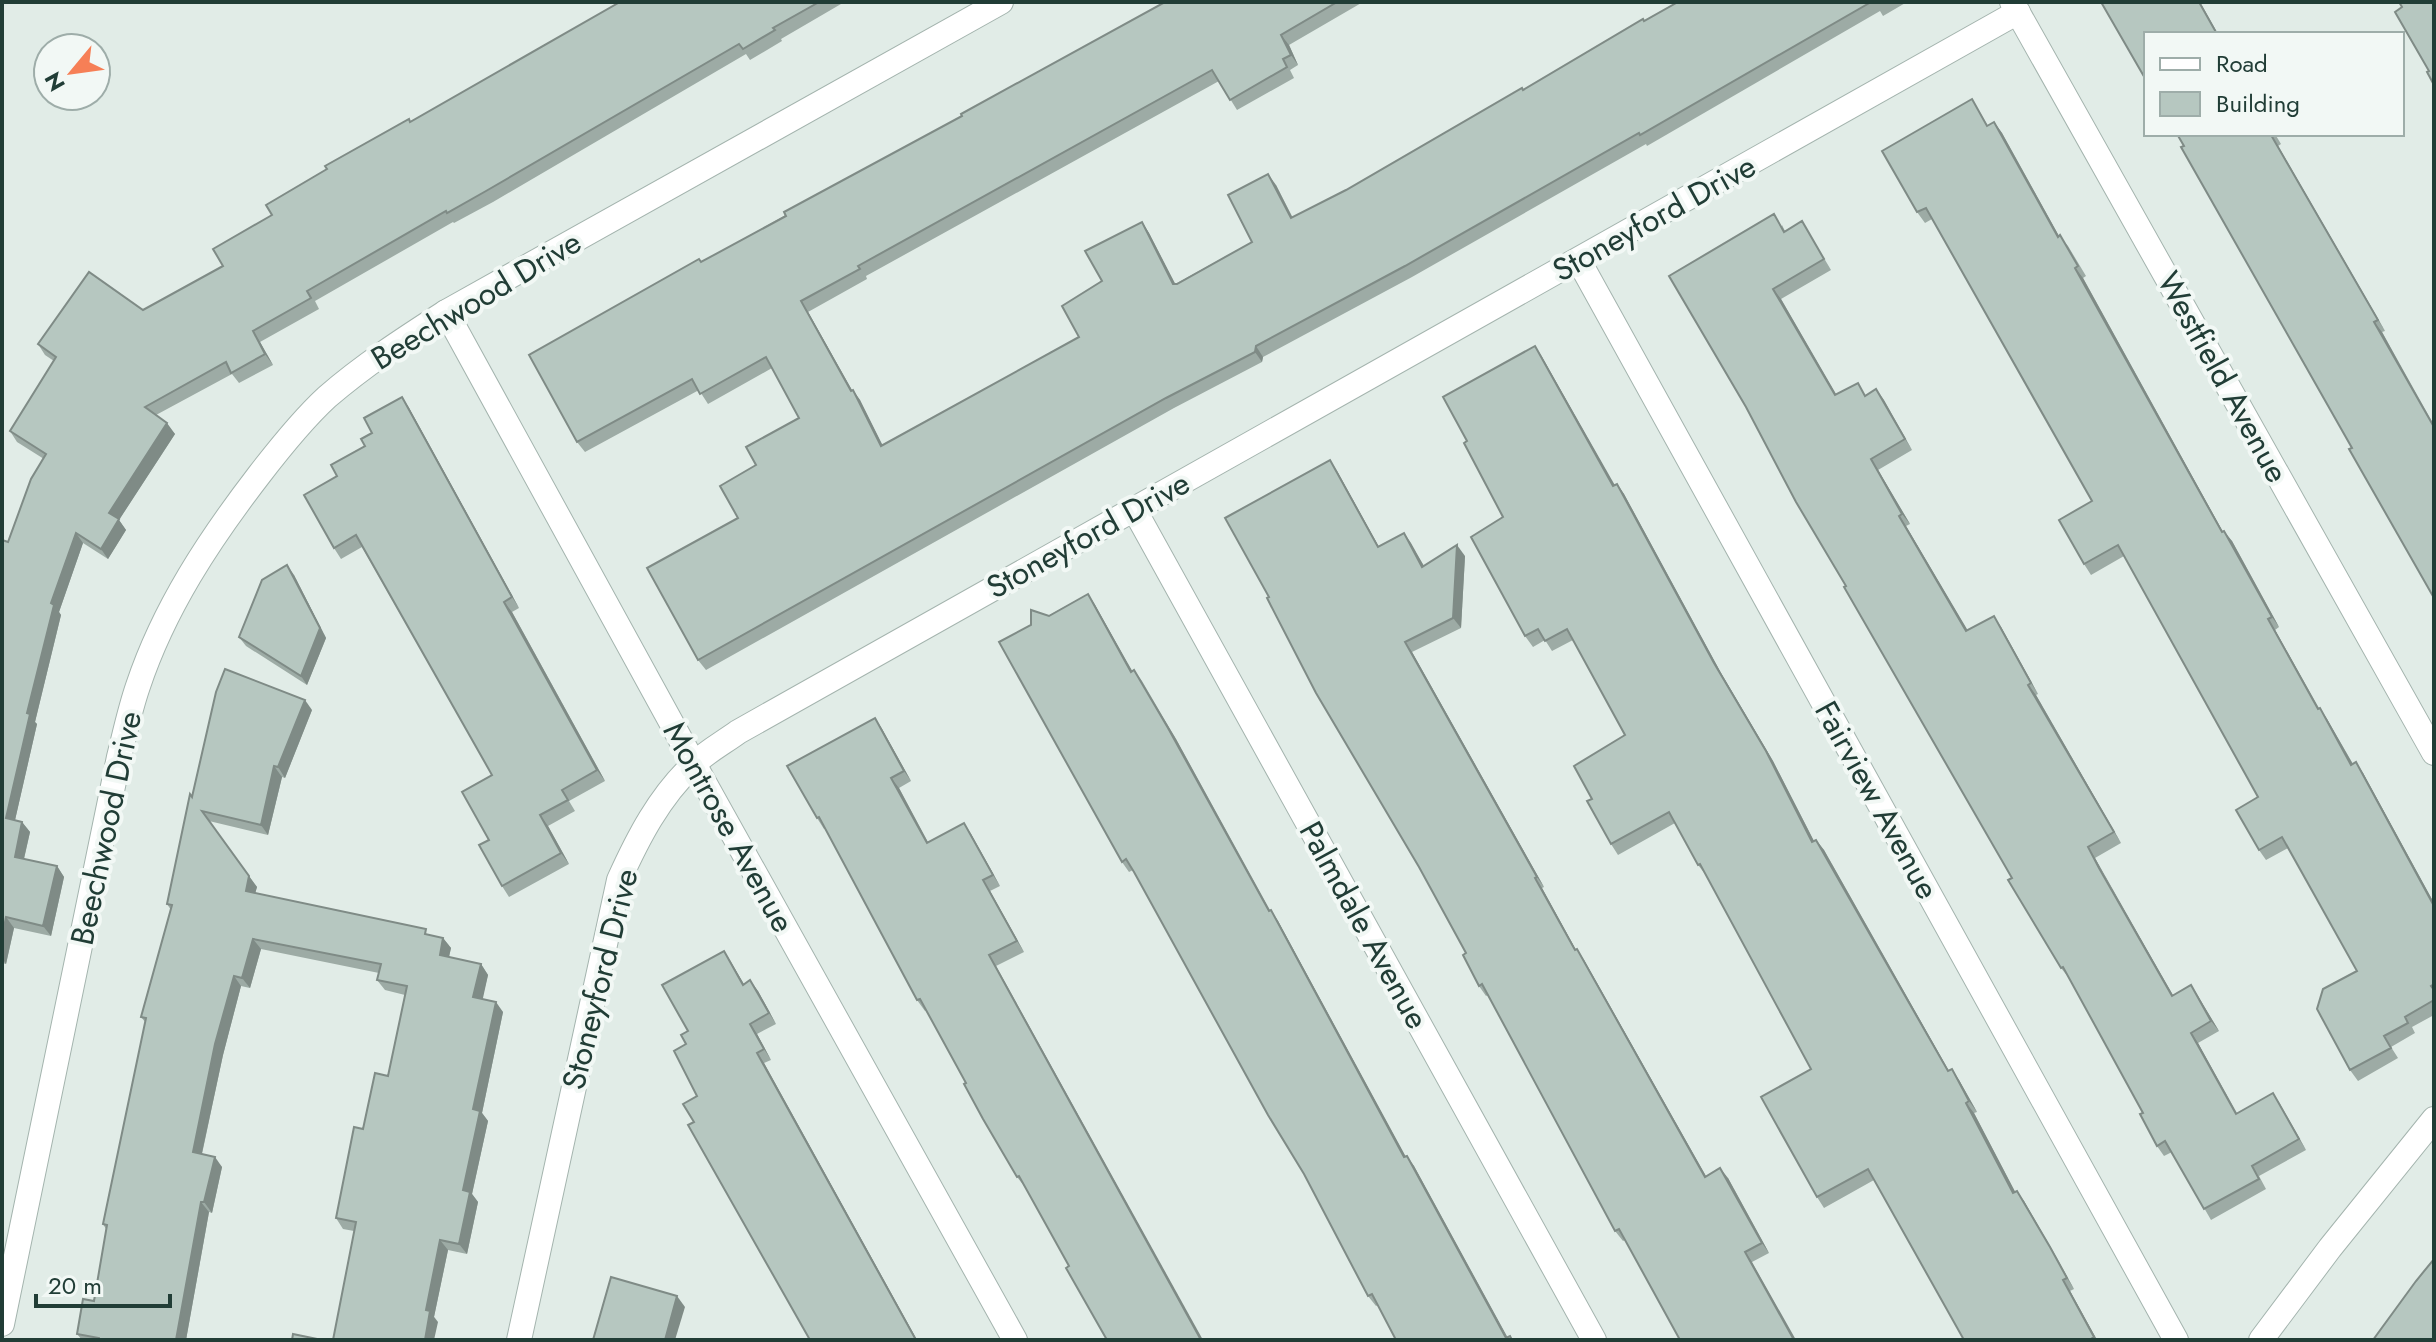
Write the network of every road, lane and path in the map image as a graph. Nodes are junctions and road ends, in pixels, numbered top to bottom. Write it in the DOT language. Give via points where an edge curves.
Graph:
graph roads {
  1 [pos="1001,2"];
  2 [pos="2015,7"];
  3 [pos="1579,261"];
  4 [pos="446,312"];
  5 [pos="1134,509"];
  6 [pos="2434,753"];
  7 [pos="694,764"];
  8 [pos="2434,1119"];
  9 [pos="2,1324"];
  10 [pos="519,1340"];
  11 [pos="1015,1340"];
  12 [pos="1594,1340"];
  13 [pos="2176,1340"];
  14 [pos="2261,1340"];
  1 -- 4 [label="street, Beechwood Drive"];
  2 -- 3 [label="street, Stoneyford Drive"];
  2 -- 6 [label="street, Westfield Avenue"];
  3 -- 5 [label="street, Stoneyford Drive"];
  3 -- 13 [label="street, Fairview Avenue"];
  4 -- 7 [label="street, Montrose Avenue"];
  4 -- 9 [label="street, Beechwood Drive" via="377,356 324,400 276,453 193,567 163,625 138,686 119,757"];
  5 -- 7 [label="street, Stoneyford Drive" via="738,732"];
  5 -- 12 [label="street, Palmdale Avenue"];
  7 -- 10 [label="street, Stoneyford Drive" via="663,799 619,880"];
  7 -- 11 [label="street, Montrose Avenue"];
  8 -- 14 [label="street"];
}
